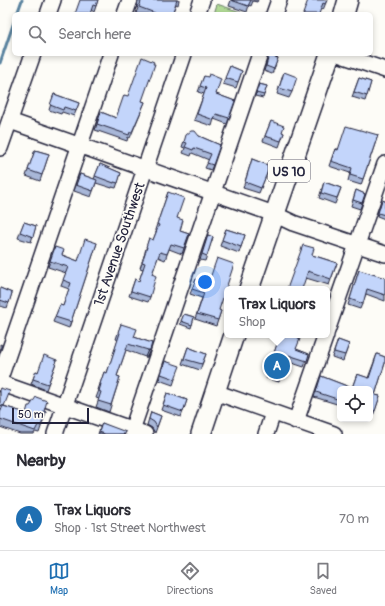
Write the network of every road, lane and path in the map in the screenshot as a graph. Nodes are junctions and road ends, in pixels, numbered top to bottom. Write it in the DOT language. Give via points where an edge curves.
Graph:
graph roads {
  1 [pos="53,0"];
  2 [pos="130,0"];
  3 [pos="202,0"];
  4 [pos="279,0"];
  5 [pos="348,0"];
  6 [pos="49,12"];
  7 [pos="126,12"];
  8 [pos="198,12"];
  9 [pos="275,12"];
  10 [pos="345,12"];
  11 [pos="32,56"];
  12 [pos="110,56"];
  13 [pos="183,56"];
  14 [pos="259,56"];
  15 [pos="329,56"];
  16 [pos="344,56"];
  17 [pos="385,70"];
  18 [pos="10,121"];
  19 [pos="80,146"];
  20 [pos="0,148"];
  21 [pos="385,164"];
  22 [pos="145,168"];
  23 [pos="213,192"];
  24 [pos="274,214"];
  25 [pos="357,244"];
  26 [pos="385,254"];
  27 [pos="250,286"];
  28 [pos="330,322"];
  29 [pos="233,338"];
  30 [pos="325,338"];
  31 [pos="0,378"];
  32 [pos="0,383"];
  33 [pos="215,392"];
  34 [pos="65,406"];
  35 [pos="273,413"];
  36 [pos="298,426"];
  37 [pos="138,432"];
  38 [pos="55,434"];
  39 [pos="201,434"];
  40 [pos="266,434"];
  41 [pos="334,434"];
  1 -- 6 [label="street"];
  2 -- 7 [label="street"];
  3 -- 8 [label="street"];
  4 -- 9 [label="street"];
  5 -- 10 [label="main road"];
  11 -- 18 [label="street"];
  12 -- 19 [label="street"];
  13 -- 22 [label="street, 1st Avenue Southwest"];
  14 -- 23 [label="street"];
  15 -- 24 [label="main road, US 10"];
  16 -- 17 [label="street"];
  18 -- 19 [label="street"];
  18 -- 20 [label="street"];
  19 -- 22 [label="street"];
  19 -- 31 [label="street"];
  21 -- 25 [label="street"];
  22 -- 23 [label="street"];
  22 -- 34 [label="street, 1st Avenue Southwest"];
  23 -- 24 [label="street"];
  23 -- 37 [label="street"];
  24 -- 25 [label="street" via="293,223"];
  24 -- 27 [label="main road, US 10"];
  25 -- 26 [label="street"];
  25 -- 28 [label="street"];
  29 -- 33 [label="main road"];
  30 -- 36 [label="street"];
  32 -- 34 [label="street"];
  33 -- 35 [label="street"];
  33 -- 39 [label="main road"];
  34 -- 37 [label="street"];
  34 -- 38 [label="street, 1st Avenue Southwest"];
  35 -- 36 [label="street"];
  35 -- 40 [label="street"];
  36 -- 41 [label="street"];
}
